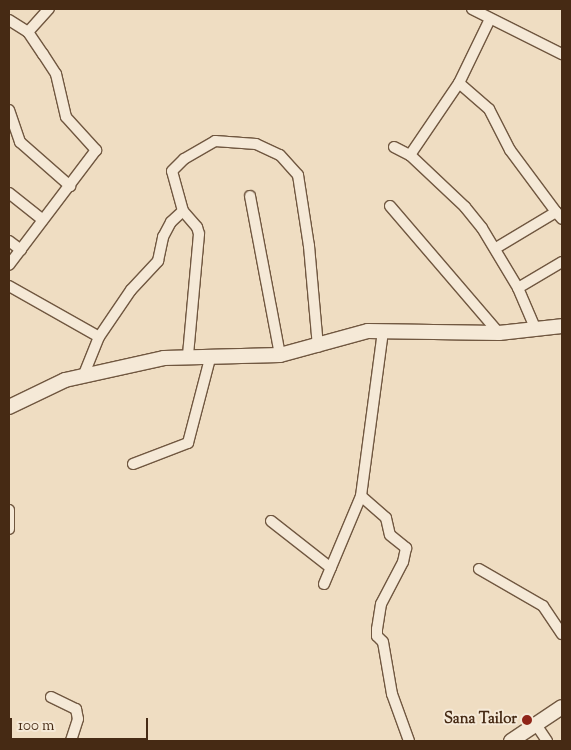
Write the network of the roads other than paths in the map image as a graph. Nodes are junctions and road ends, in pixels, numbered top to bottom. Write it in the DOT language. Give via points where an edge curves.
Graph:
graph roads {
  1 [pos="49,9"];
  2 [pos="472,9"];
  3 [pos="490,19"];
  4 [pos="9,20"];
  5 [pos="28,32"];
  6 [pos="562,54"];
  7 [pos="460,83"];
  8 [pos="9,110"];
  9 [pos="394,147"];
  10 [pos="410,154"];
  11 [pos="70,186"];
  12 [pos="9,193"];
  13 [pos="250,196"];
  14 [pos="390,206"];
  15 [pos="183,211"];
  16 [pos="559,216"];
  17 [pos="43,220"];
  18 [pos="9,241"];
  19 [pos="496,248"];
  20 [pos="21,250"];
  21 [pos="562,262"];
  22 [pos="9,266"];
  23 [pos="9,286"];
  24 [pos="518,288"];
  25 [pos="562,326"];
  26 [pos="536,330"];
  27 [pos="383,332"];
  28 [pos="499,333"];
  29 [pos="99,337"];
  30 [pos="318,347"];
  31 [pos="211,355"];
  32 [pos="280,355"];
  33 [pos="188,356"];
  34 [pos="84,374"];
  35 [pos="9,407"];
  36 [pos="133,464"];
  37 [pos="361,496"];
  38 [pos="9,510"];
  39 [pos="271,521"];
  40 [pos="9,529"];
  41 [pos="331,568"];
  42 [pos="479,569"];
  43 [pos="324,584"];
  44 [pos="562,634"];
  45 [pos="50,697"];
  46 [pos="562,707"];
  47 [pos="538,726"];
  48 [pos="71,741"];
  49 [pos="409,741"];
  50 [pos="511,741"];
  51 [pos="547,741"];
  1 -- 5 [label="street"];
  2 -- 3 [label="street"];
  3 -- 6 [label="street"];
  3 -- 7 [label="street"];
  4 -- 5 [label="street"];
  5 -- 11 [label="street" via="56,74 66,117 96,150"];
  7 -- 10 [label="street"];
  7 -- 16 [label="street" via="489,109 510,150"];
  8 -- 11 [label="street" via="20,142"];
  9 -- 10 [label="street"];
  10 -- 19 [label="street" via="465,207"];
  11 -- 17 [label="street"];
  12 -- 17 [label="street"];
  13 -- 32 [label="street"];
  14 -- 28 [label="street"];
  15 -- 29 [label="street" via="171,222 163,238 158,261 131,290"];
  15 -- 30 [label="street" via="172,171 184,158 215,141 256,144 280,155 298,176 309,246"];
  15 -- 33 [label="street" via="197,226 199,234"];
  16 -- 19 [label="street"];
  17 -- 20 [label="street"];
  18 -- 20 [label="street"];
  19 -- 24 [label="street"];
  20 -- 22 [label="street"];
  21 -- 24 [label="street"];
  23 -- 29 [label="street"];
  24 -- 26 [label="street"];
  25 -- 26 [label="street"];
  26 -- 28 [label="street"];
  27 -- 28 [label="street"];
  27 -- 30 [label="street" via="368,331"];
  27 -- 37 [label="street"];
  29 -- 34 [label="street"];
  30 -- 32 [label="street"];
  31 -- 32 [label="street"];
  31 -- 33 [label="street"];
  31 -- 36 [label="street" via="188,443"];
  33 -- 34 [label="street"];
  34 -- 35 [label="street" via="39,391"];
  37 -- 41 [label="street"];
  37 -- 49 [label="street" via="386,518 390,535 406,548 403,562 380,604 377,636 383,642 392,694"];
  38 -- 40 [label="street"];
  39 -- 41 [label="street"];
  41 -- 43 [label="street"];
  42 -- 44 [label="street" via="543,606"];
  45 -- 48 [label="street" via="76,709 78,719"];
  46 -- 47 [label="street"];
  47 -- 50 [label="street"];
  47 -- 51 [label="street"];
}
